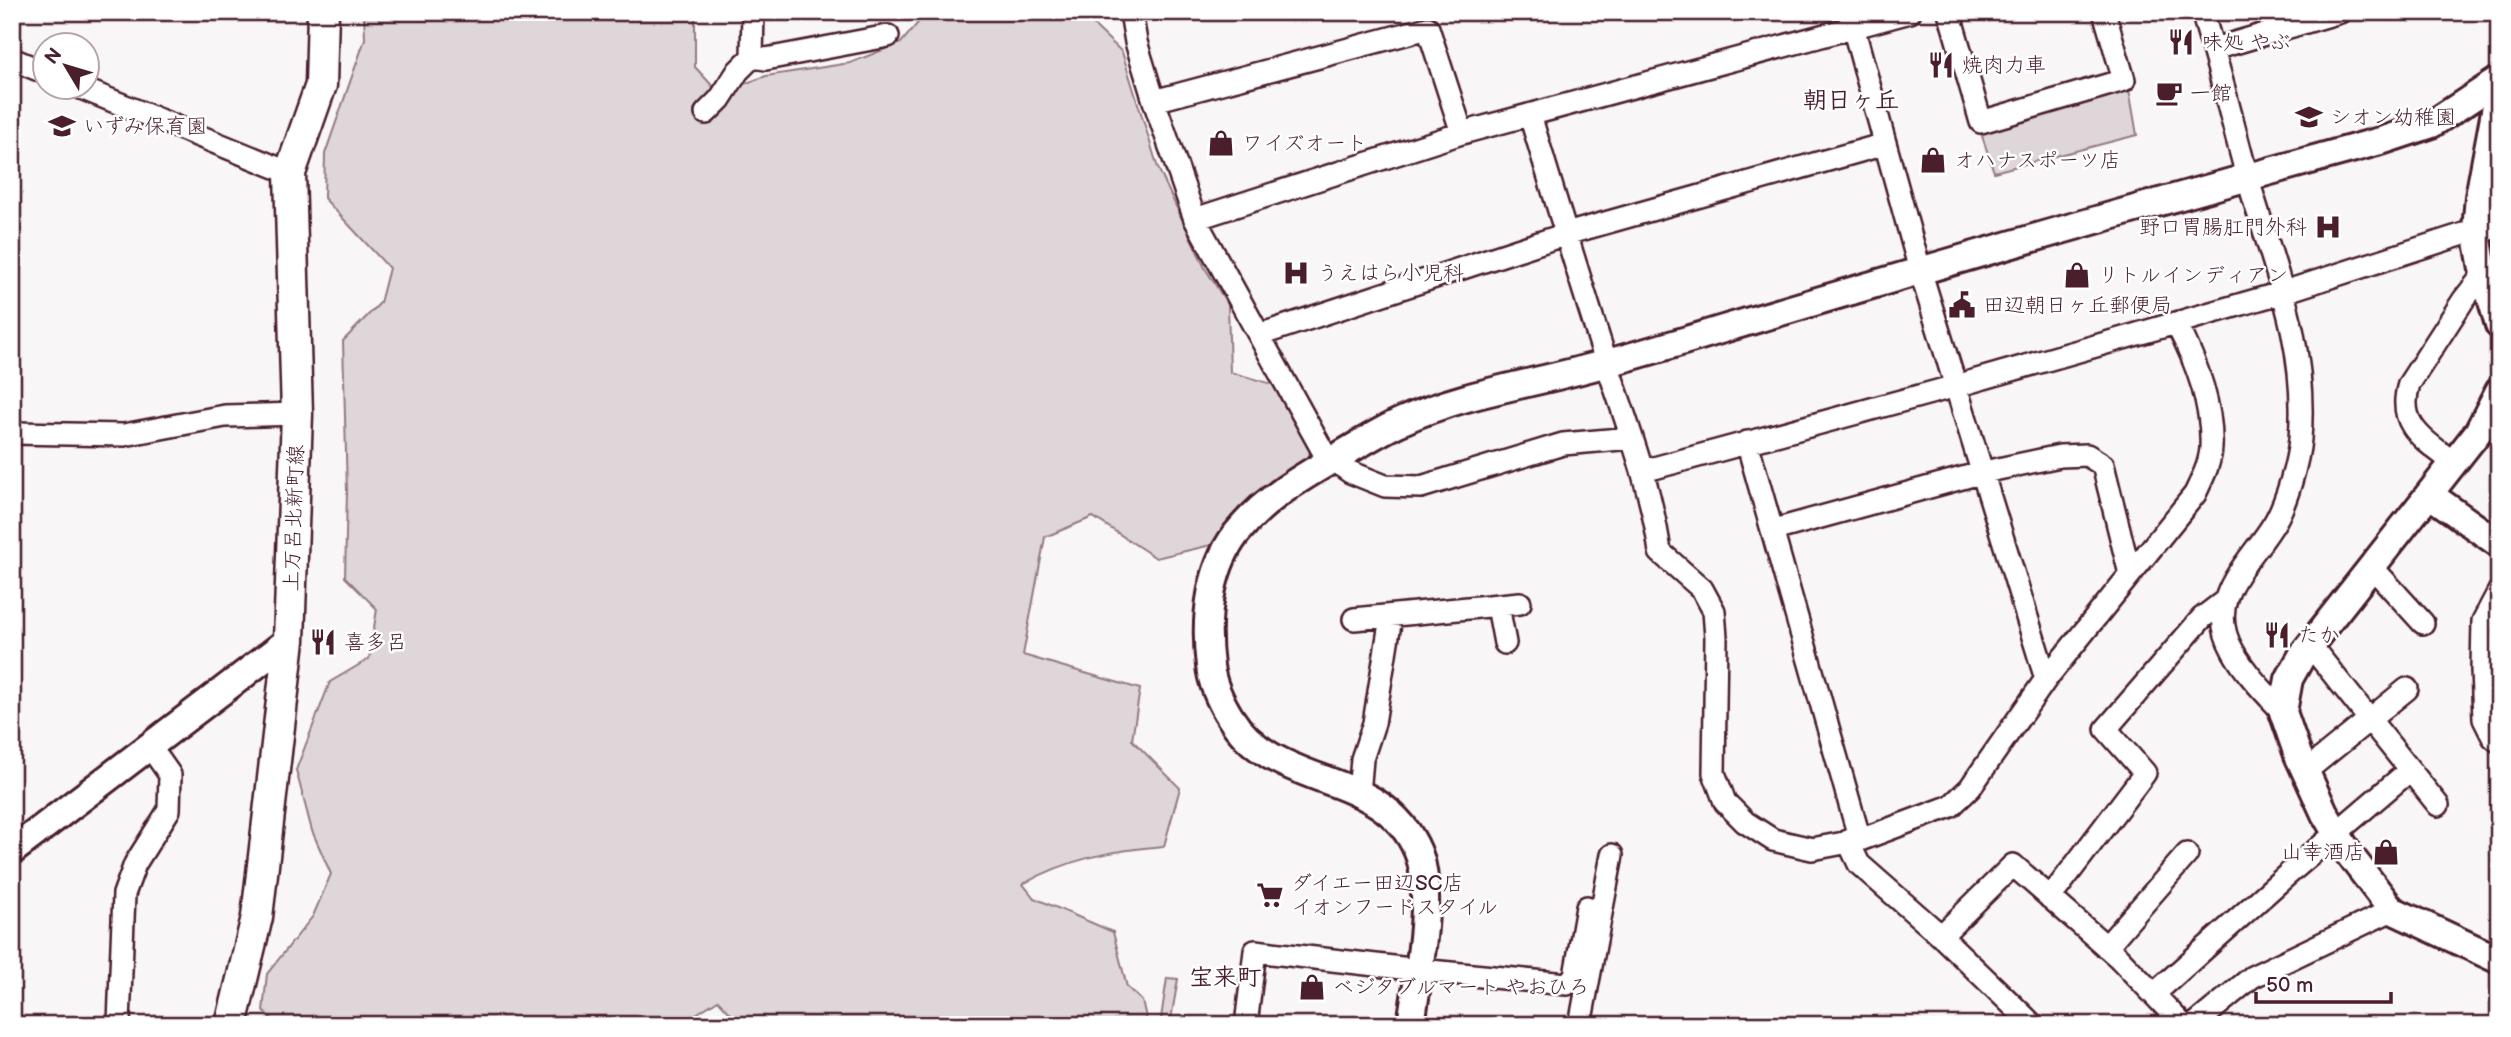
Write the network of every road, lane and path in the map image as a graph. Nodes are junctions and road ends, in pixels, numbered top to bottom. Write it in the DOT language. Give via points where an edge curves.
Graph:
graph roads {
  1 [pos="323,12"];
  2 [pos="752,12"];
  3 [pos="1131,12"];
  4 [pos="1910,12"];
  5 [pos="1949,12"];
  6 [pos="2104,12"];
  7 [pos="2203,12"];
  8 [pos="2340,12"];
  9 [pos="1851,20"];
  10 [pos="888,36"];
  11 [pos="2214,49"];
  12 [pos="752,57"];
  13 [pos="12,59"];
  14 [pos="32,67"];
  15 [pos="2499,80"];
  16 [pos="2499,90"];
  17 [pos="102,97"];
  18 [pos="1154,102"];
  19 [pos="706,113"];
  20 [pos="1531,115"];
  21 [pos="1462,134"];
  22 [pos="1885,144"];
  23 [pos="290,173"];
  24 [pos="2248,177"];
  25 [pos="1195,219"];
  26 [pos="2487,229"];
  27 [pos="1566,234"];
  28 [pos="1920,270"];
  29 [pos="2484,274"];
  30 [pos="2284,292"];
  31 [pos="2176,323"];
  32 [pos="2499,326"];
  33 [pos="1259,335"];
  34 [pos="1607,364"];
  35 [pos="1956,386"];
  36 [pos="2499,391"];
  37 [pos="297,414"];
  38 [pos="12,433"];
  39 [pos="1632,438"];
  40 [pos="1747,442"];
  41 [pos="1331,461"];
  42 [pos="2454,463"];
  43 [pos="1643,471"];
  44 [pos="1984,472"];
  45 [pos="2430,494"];
  46 [pos="1774,530"];
  47 [pos="2499,544"];
  48 [pos="2372,567"];
  49 [pos="2130,574"];
  50 [pos="2499,591"];
  51 [pos="2223,602"];
  52 [pos="1520,603"];
  53 [pos="1499,606"];
  54 [pos="1391,617"];
  55 [pos="1354,619"];
  56 [pos="2423,623"];
  57 [pos="289,640"];
  58 [pos="1505,643"];
  59 [pos="2310,645"];
  60 [pos="2490,670"];
  61 [pos="2046,679"];
  62 [pos="2407,689"];
  63 [pos="2283,712"];
  64 [pos="2370,720"];
  65 [pos="2499,742"];
  66 [pos="149,745"];
  67 [pos="2410,770"];
  68 [pos="2306,771"];
  69 [pos="1359,794"];
  70 [pos="2438,805"];
  71 [pos="2336,833"];
  72 [pos="1854,841"];
  73 [pos="12,851"];
  74 [pos="2187,854"];
  75 [pos="1612,855"];
  76 [pos="2050,898"];
  77 [pos="1587,907"];
  78 [pos="2392,910"];
  79 [pos="1941,936"];
  80 [pos="2106,947"];
  81 [pos="2499,960"];
  82 [pos="1419,970"];
  83 [pos="2154,994"];
  84 [pos="2022,1021"];
  85 [pos="119,1023"];
  86 [pos="230,1025"];
  87 [pos="1247,1025"];
  88 [pos="1411,1025"];
  89 [pos="1580,1025"];
  90 [pos="2183,1025"];
  91 [pos="2194,1025"];
  1 -- 23 [label="main road, 上万呂北新町線" via="321,85"];
  2 -- 12 [label="street"];
  3 -- 18 [label="street"];
  4 -- 9 [label="street"];
  5 -- 6 [label="street" via="1981,122 2124,80"];
  7 -- 11 [label="street"];
  8 -- 11 [label="street"];
  9 -- 20 [label="street"];
  9 -- 22 [label="street"];
  10 -- 12 [label="street" via="766,59"];
  11 -- 24 [label="street"];
  12 -- 19 [label="street"];
  13 -- 14 [label="street"];
  15 -- 24 [label="street" via="2432,124"];
  16 -- 26 [label="street" via="2479,197"];
  17 -- 23 [label="street"];
  18 -- 21 [label="street" via="1428,28"];
  18 -- 25 [label="street"];
  20 -- 21 [label="street"];
  20 -- 27 [label="street"];
  21 -- 25 [label="street"];
  22 -- 27 [label="street"];
  22 -- 28 [label="street"];
  23 -- 37 [label="main road, 上万呂北新町線"];
  24 -- 28 [label="street"];
  24 -- 30 [label="street"];
  25 -- 33 [label="street"];
  26 -- 29 [label="street"];
  26 -- 30 [label="street"];
  27 -- 33 [label="street"];
  27 -- 34 [label="street"];
  28 -- 34 [label="street"];
  28 -- 35 [label="street"];
  29 -- 32 [label="street"];
  29 -- 42 [label="street" via="2409,384 2404,399 2410,425"];
  30 -- 31 [label="street"];
  30 -- 51 [label="street" via="2295,334 2300,440 2277,519"];
  31 -- 35 [label="street"];
  31 -- 49 [label="street" via="2192,353 2208,415 2211,448 2195,494"];
  33 -- 41 [label="street"];
  34 -- 39 [label="street"];
  34 -- 41 [label="street" via="1453,402 1402,421"];
  35 -- 40 [label="street"];
  35 -- 44 [label="street"];
  36 -- 42 [label="street" via="2478,432"];
  37 -- 38 [label="street" via="225,416 124,435"];
  37 -- 57 [label="main road, 上万呂北新町線"];
  39 -- 41 [label="street" via="1563,444 1421,487 1385,486"];
  39 -- 43 [label="street"];
  40 -- 43 [label="street"];
  40 -- 46 [label="street"];
  41 -- 69 [label="street" via="1275,496 1241,527 1219,559 1208,632 1210,670 1219,700 1237,728 1260,751"];
  42 -- 45 [label="street"];
  43 -- 72 [label="street" via="1660,552 1702,589 1714,611 1714,773 1726,803 1773,840 1812,849"];
  44 -- 46 [label="street"];
  44 -- 49 [label="street" via="2060,456 2087,455 2103,465"];
  44 -- 61 [label="street"];
  45 -- 47 [label="street"];
  45 -- 48 [label="street"];
  46 -- 72 [label="street"];
  48 -- 56 [label="street"];
  48 -- 59 [label="street"];
  49 -- 61 [label="street"];
  50 -- 60 [label="street" via="2483,621"];
  51 -- 63 [label="street" via="2232,651"];
  51 -- 76 [label="street" via="2202,618 2106,729 2145,773"];
  52 -- 53 [label="street"];
  53 -- 54 [label="street"];
  53 -- 58 [label="street"];
  54 -- 55 [label="street"];
  54 -- 69 [label="street"];
  57 -- 66 [label="street"];
  57 -- 86 [label="main road, 上万呂北新町線" via="257,917"];
  59 -- 63 [label="street" via="2289,680"];
  59 -- 64 [label="street"];
  60 -- 65 [label="street" via="2484,719"];
  61 -- 72 [label="street" via="1970,788 1951,806"];
  62 -- 64 [label="street"];
  63 -- 68 [label="street"];
  64 -- 67 [label="street"];
  64 -- 68 [label="street"];
  66 -- 73 [label="street"];
  66 -- 85 [label="street" via="170,775 169,810 135,864 124,894"];
  67 -- 70 [label="street"];
  67 -- 71 [label="street"];
  68 -- 71 [label="street"];
  69 -- 82 [label="street" via="1378,802 1404,827 1419,853 1425,883"];
  71 -- 78 [label="street"];
  71 -- 83 [label="street"];
  72 -- 79 [label="street" via="1859,864"];
  74 -- 80 [label="street"];
  75 -- 89 [label="street"];
  76 -- 79 [label="street" via="2012,865"];
  76 -- 80 [label="street"];
  77 -- 82 [label="street" via="1575,976 1567,984"];
  78 -- 81 [label="street"];
  78 -- 91 [label="street" via="2252,977"];
  79 -- 84 [label="street"];
  80 -- 83 [label="street"];
  82 -- 87 [label="street" via="1255,951"];
  82 -- 88 [label="street"];
  83 -- 90 [label="street"];
}
